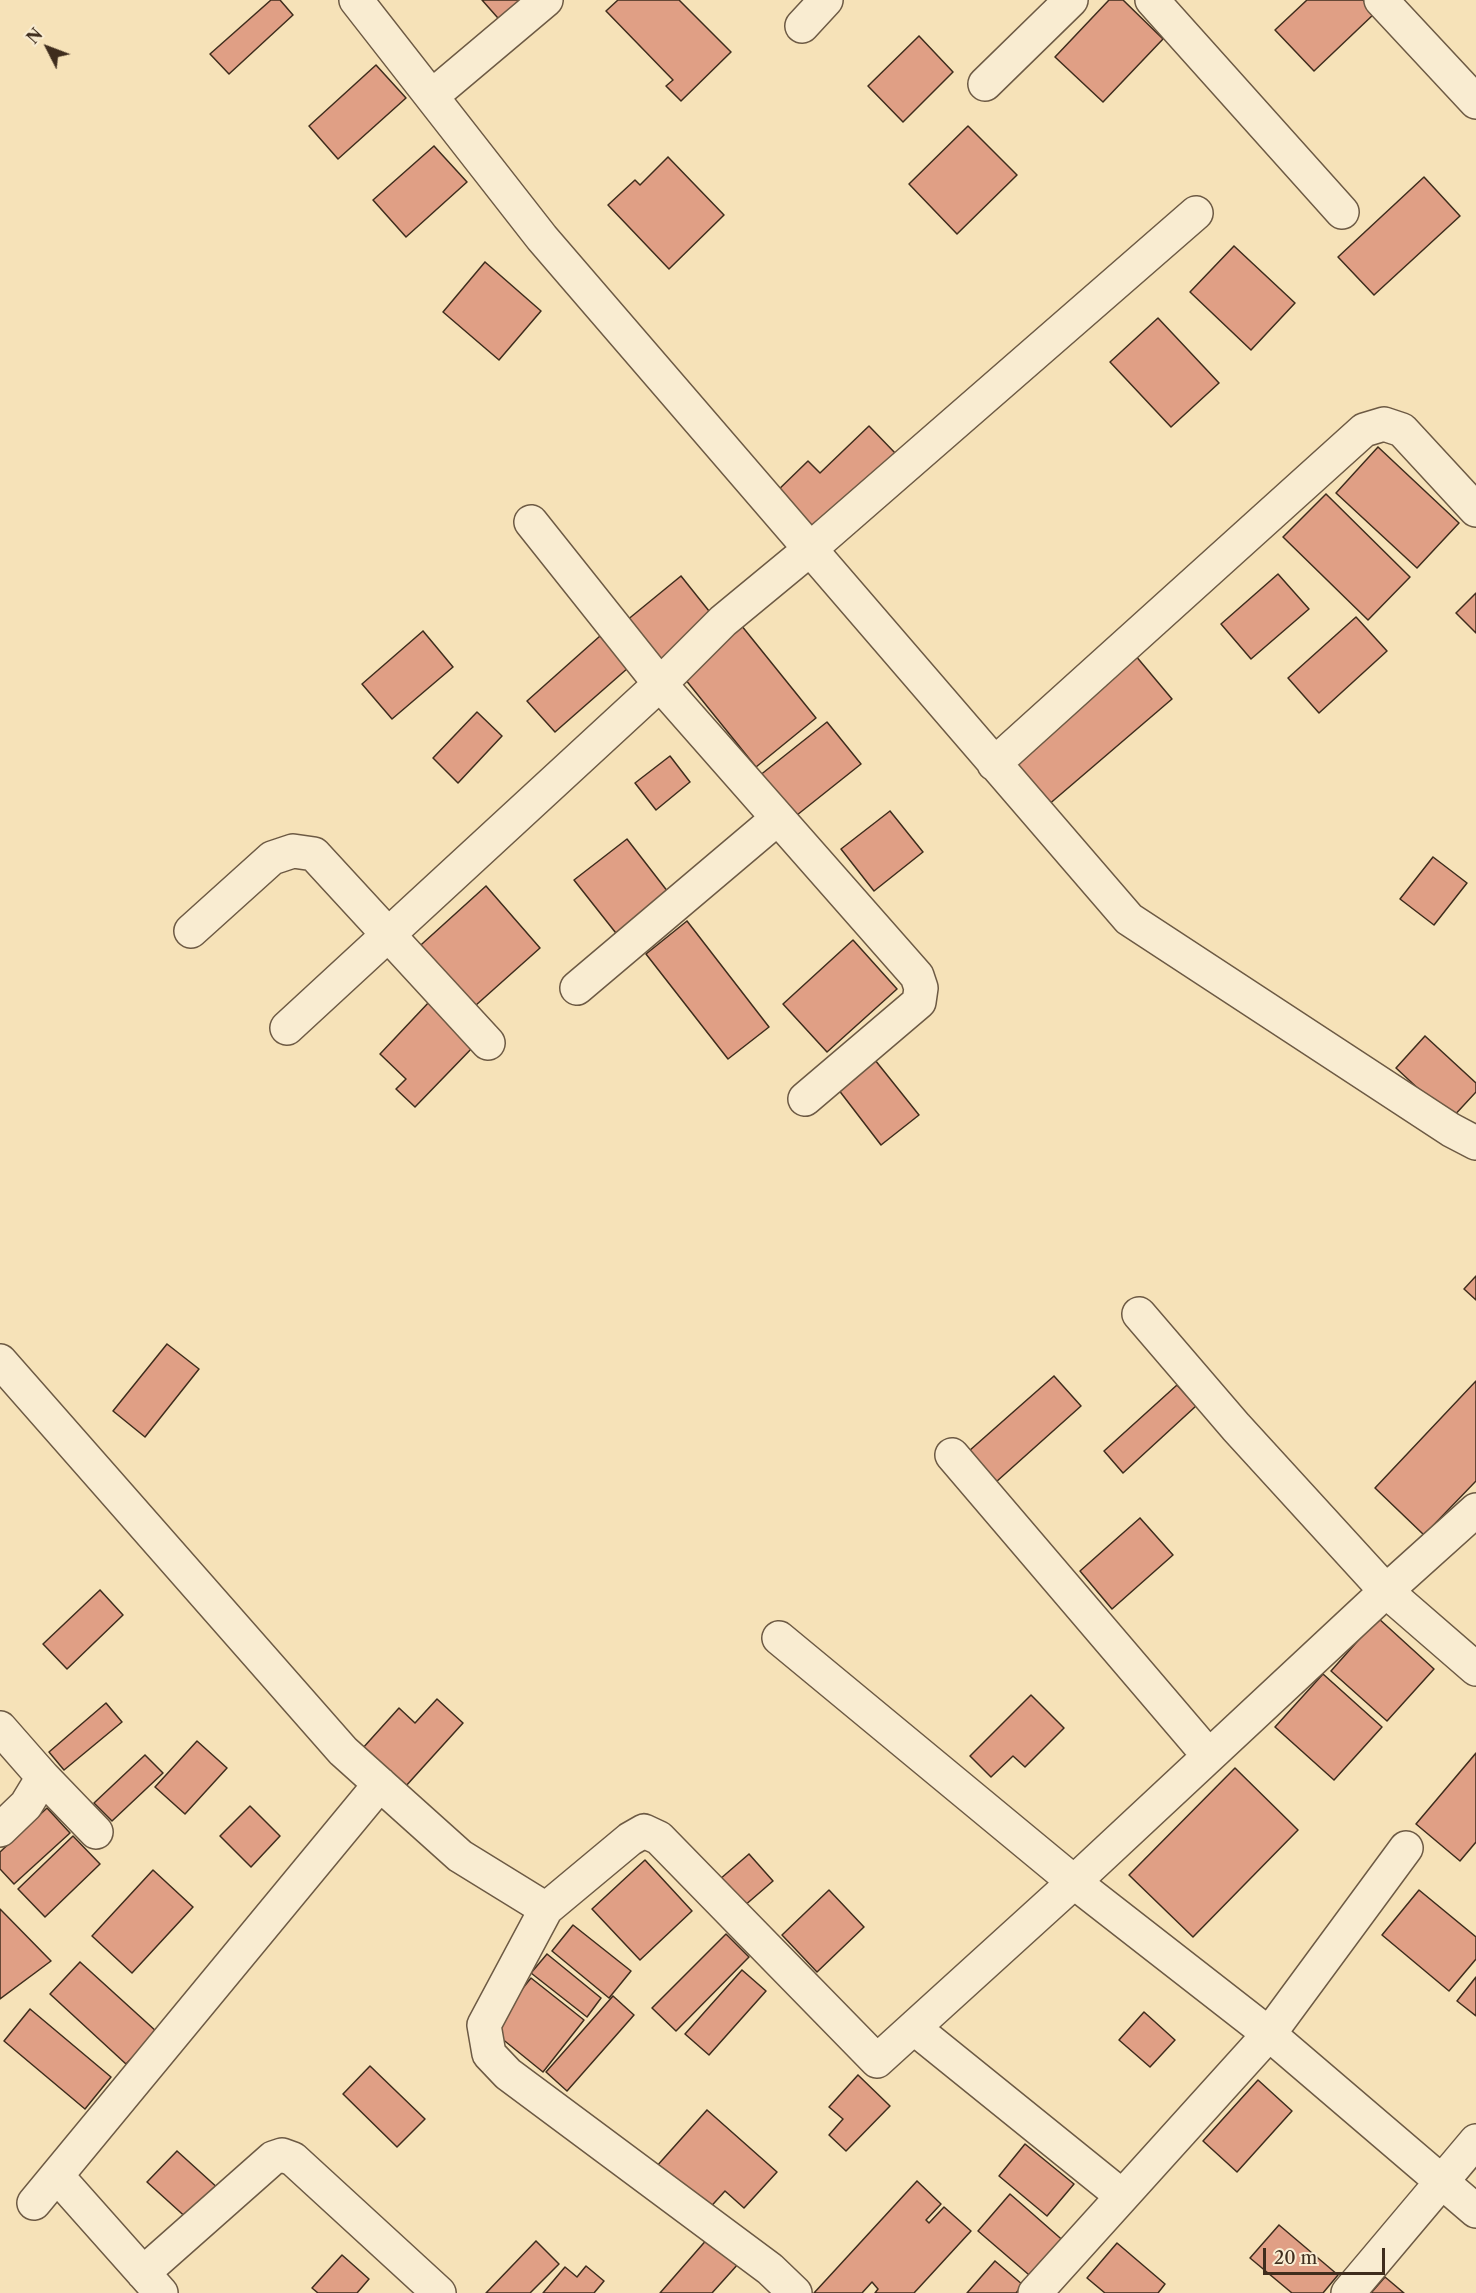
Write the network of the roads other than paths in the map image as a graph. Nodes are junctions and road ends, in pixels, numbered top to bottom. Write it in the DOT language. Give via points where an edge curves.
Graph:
graph roads {
  1 [pos="356,0"];
  2 [pos="546,0"];
  3 [pos="826,0"];
  4 [pos="1071,0"];
  5 [pos="1152,0"];
  6 [pos="1381,0"];
  7 [pos="802,26"];
  8 [pos="985,84"];
  9 [pos="432,96"];
  10 [pos="1476,102"];
  11 [pos="1342,212"];
  12 [pos="1196,213"];
  13 [pos="1476,510"];
  14 [pos="531,522"];
  15 [pos="809,550"];
  16 [pos="660,684"];
  17 [pos="994,764"];
  18 [pos="778,818"];
  19 [pos="191,931"];
  20 [pos="388,935"];
  21 [pos="577,988"];
  22 [pos="287,1028"];
  23 [pos="488,1043"];
  24 [pos="805,1099"];
  25 [pos="1476,1143"];
  26 [pos="1139,1314"];
  27 [pos="0,1361"];
  28 [pos="952,1455"];
  29 [pos="1476,1510"];
  30 [pos="1386,1591"];
  31 [pos="780,1638"];
  32 [pos="1476,1669"];
  33 [pos="0,1728"];
  34 [pos="1209,1756"];
  35 [pos="43,1777"];
  36 [pos="380,1784"];
  37 [pos="0,1830"];
  38 [pos="96,1832"];
  39 [pos="1406,1848"];
  40 [pos="1074,1882"];
  41 [pos="546,1909"];
  42 [pos="914,2028"];
  43 [pos="1269,2034"];
  44 [pos="1476,2141"];
  45 [pos="57,2176"];
  46 [pos="1441,2184"];
  47 [pos="1122,2196"];
  48 [pos="34,2203"];
  49 [pos="1476,2211"];
  50 [pos="152,2283"];
  51 [pos="440,2293"];
  52 [pos="795,2293"];
  53 [pos="1035,2293"];
  54 [pos="1348,2293"];
  1 -- 9 [label="street"];
  2 -- 9 [label="street"];
  3 -- 7 [label="street"];
  4 -- 8 [label="street"];
  5 -- 11 [label="street"];
  6 -- 10 [label="street"];
  9 -- 15 [label="street" via="542,238"];
  12 -- 15 [label="street"];
  13 -- 17 [label="street" via="1402,430 1384,424 1364,429"];
  14 -- 16 [label="street"];
  15 -- 16 [label="street" via="723,621"];
  15 -- 17 [label="street"];
  16 -- 18 [label="street"];
  16 -- 20 [label="street"];
  17 -- 25 [label="street" via="1129,919"];
  18 -- 21 [label="street"];
  18 -- 24 [label="street" via="917,976 921,988 919,1002"];
  19 -- 20 [label="street" via="272,858 293,851 314,854"];
  20 -- 22 [label="street"];
  20 -- 23 [label="street"];
  26 -- 30 [label="street"];
  27 -- 36 [label="street" via="343,1751"];
  28 -- 34 [label="street"];
  29 -- 30 [label="street"];
  30 -- 32 [label="street"];
  30 -- 34 [label="street"];
  31 -- 40 [label="street"];
  33 -- 35 [label="street"];
  34 -- 40 [label="street"];
  35 -- 37 [label="street" via="26,1805"];
  35 -- 38 [label="street"];
  36 -- 41 [label="street" via="460,1856"];
  36 -- 45 [label="street"];
  39 -- 43 [label="street"];
  40 -- 42 [label="street"];
  40 -- 43 [label="street"];
  41 -- 42 [label="street" via="644,1831 659,1838 878,2061"];
  41 -- 52 [label="street" via="484,2025 489,2054 508,2074 770,2269"];
  42 -- 47 [label="street"];
  43 -- 46 [label="street"];
  43 -- 47 [label="street"];
  44 -- 46 [label="street"];
  45 -- 48 [label="street"];
  45 -- 50 [label="street"];
  46 -- 49 [label="street"];
  46 -- 54 [label="street"];
  47 -- 53 [label="street"];
  50 -- 51 [label="street" via="273,2158 282,2155 293,2159"];
}
